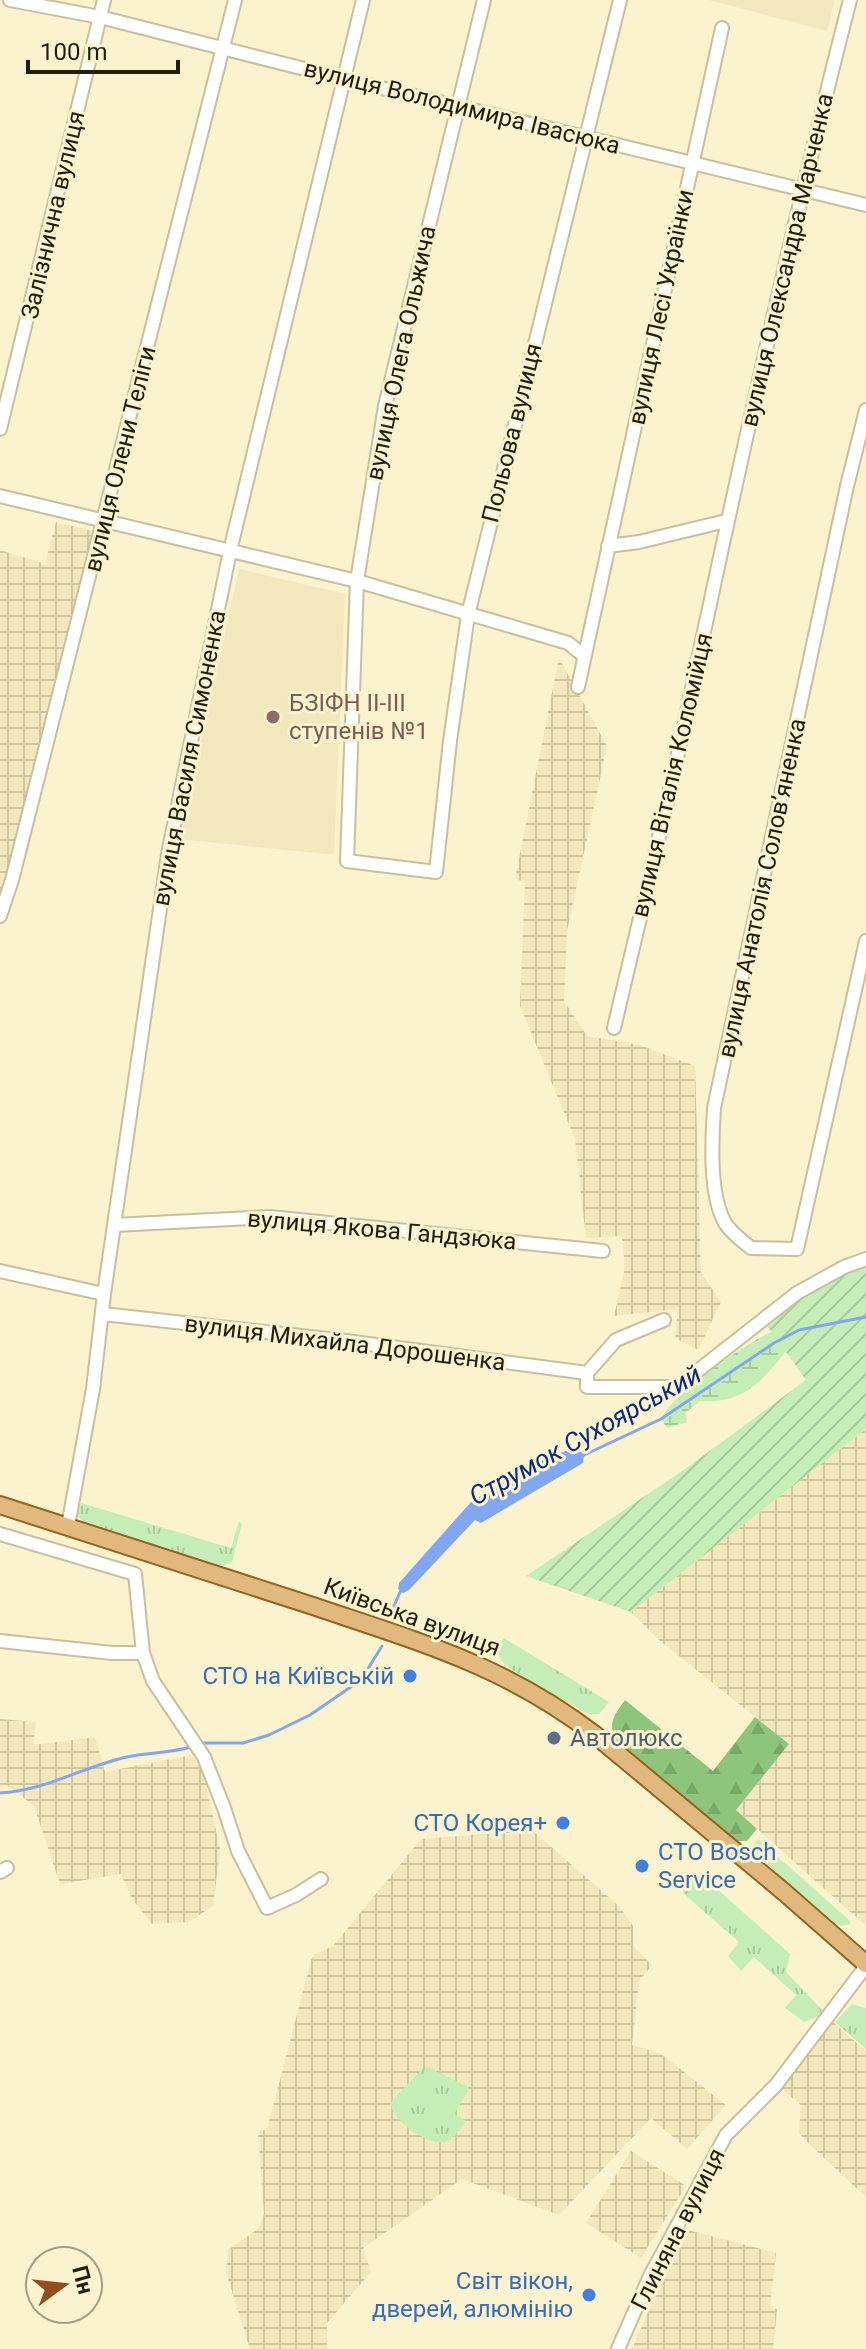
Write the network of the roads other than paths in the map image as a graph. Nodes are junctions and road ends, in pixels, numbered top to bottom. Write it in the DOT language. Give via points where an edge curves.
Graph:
graph roads {
  1 [pos="10,0"];
  2 [pos="104,0"];
  3 [pos="235,0"];
  4 [pos="363,0"];
  5 [pos="484,0"];
  6 [pos="620,0"];
  7 [pos="850,0"];
  8 [pos="100,17"];
  9 [pos="722,28"];
  10 [pos="223,48"];
  11 [pos="344,79"];
  12 [pos="457,106"];
  13 [pos="585,137"];
  14 [pos="693,162"];
  15 [pos="801,189"];
  16 [pos="866,205"];
  17 [pos="866,410"];
  18 [pos="0,429"];
  19 [pos="0,496"];
  20 [pos="726,521"];
  21 [pos="104,523"];
  22 [pos="608,546"];
  23 [pos="230,551"];
  24 [pos="357,581"];
  25 [pos="468,615"];
  26 [pos="583,655"];
  27 [pos="578,687"];
  28 [pos="436,872"];
  29 [pos="0,916"];
  30 [pos="866,941"];
  31 [pos="614,1028"];
  32 [pos="114,1225"];
  33 [pos="603,1251"];
  34 [pos="866,1259"];
  35 [pos="0,1271"];
  36 [pos="104,1294"];
  37 [pos="103,1314"];
  38 [pos="664,1320"];
  39 [pos="587,1373"];
  40 [pos="0,1505"];
  41 [pos="68,1526"];
  42 [pos="0,1534"];
  43 [pos="148,1551"];
  44 [pos="135,1574"];
  45 [pos="0,1641"];
  46 [pos="143,1653"];
  47 [pos="321,1879"];
  48 [pos="866,1965"];
  49 [pos="618,2349"];
  1 -- 8 [label="street, вулиця Володимира Івасюка"];
  2 -- 8 [label="street, Залізнична вулиця"];
  3 -- 10 [label="street, вулиця Олени Теліги"];
  4 -- 11 [label="street, вулиця Василя Симоненка"];
  5 -- 12 [label="street, вулиця Олега Ольжича"];
  6 -- 13 [label="street, Польова вулиця"];
  7 -- 15 [label="street, вулиця Олександра Марченка"];
  8 -- 10 [label="street, вулиця Володимира Івасюка"];
  8 -- 18 [label="street, Залізнична вулиця"];
  9 -- 14 [label="street, вулиця Лесі Українки"];
  10 -- 11 [label="street, вулиця Володимира Івасюка"];
  10 -- 21 [label="street, вулиця Олени Теліги"];
  11 -- 12 [label="street, вулиця Володимира Івасюка"];
  11 -- 23 [label="street, вулиця Василя Симоненка"];
  12 -- 13 [label="street, вулиця Володимира Івасюка"];
  12 -- 24 [label="street, вулиця Олега Ольжича" via="385,406"];
  13 -- 14 [label="street, вулиця Володимира Івасюка"];
  13 -- 25 [label="street, Польова вулиця"];
  14 -- 15 [label="street, вулиця Володимира Івасюка"];
  14 -- 22 [label="street, вулиця Лесі Українки"];
  15 -- 16 [label="street, вулиця Володимира Івасюка"];
  15 -- 20 [label="street, вулиця Олександра Марченка"];
  17 -- 30 [label="street, вулиця Анатолія Соловʼяненка" via="714,1108 710,1159 724,1223 751,1248 797,1249"];
  19 -- 21 [label="street"];
  20 -- 22 [label="street"];
  20 -- 31 [label="street, вулиця Віталія Коломійця"];
  21 -- 23 [label="street"];
  21 -- 29 [label="street, вулиця Олени Теліги"];
  22 -- 26 [label="street, вулиця Лесі Українки"];
  23 -- 24 [label="street"];
  23 -- 32 [label="street, вулиця Василя Симоненка" via="168,854"];
  24 -- 25 [label="street"];
  24 -- 28 [label="street, вулиця Олега Ольжича" via="347,861"];
  25 -- 26 [label="street" via="568,643"];
  25 -- 28 [label="street, Польова вулиця"];
  26 -- 27 [label="street, вулиця Лесі Українки"];
  32 -- 33 [label="street, вулиця Якова Гандзюка" via="270,1217"];
  32 -- 36 [label="street, вулиця Василя Симоненка"];
  34 -- 39 [label="street" via="797,1293 677,1387 587,1387"];
  35 -- 36 [label="street"];
  36 -- 37 [label="street, вулиця Василя Симоненка"];
  37 -- 39 [label="street, вулиця Михайла Дорошенка"];
  37 -- 41 [label="street, вулиця Василя Симоненка"];
  38 -- 39 [label="street" via="616,1340"];
  40 -- 41 [label="main road, Київська вулиця"];
  41 -- 43 [label="main road, Київська вулиця"];
  42 -- 44 [label="street"];
  43 -- 44 [label="street"];
  43 -- 48 [label="main road, Київська вулиця" via="449,1652 535,1693 619,1754"];
  44 -- 46 [label="street"];
  45 -- 46 [label="street"];
  46 -- 47 [label="street" via="153,1681 200,1751 238,1851 267,1908"];
  48 -- 49 [label="street, Глиняна вулиця" via="782,2079 726,2135 650,2276"];
}
